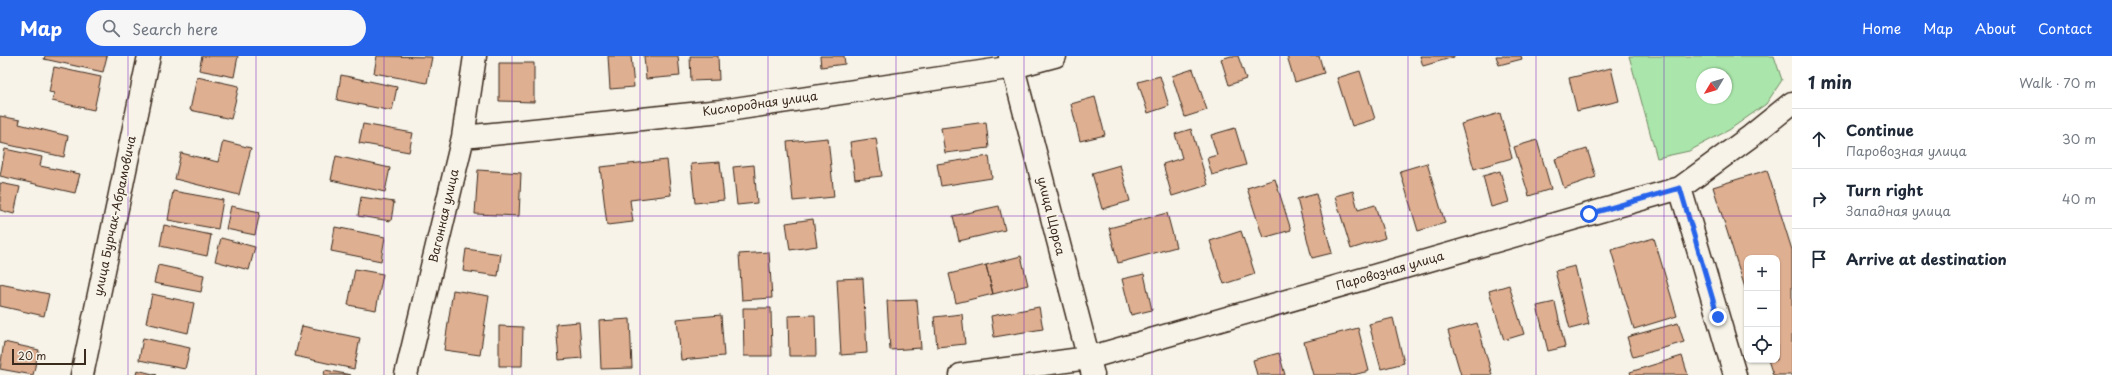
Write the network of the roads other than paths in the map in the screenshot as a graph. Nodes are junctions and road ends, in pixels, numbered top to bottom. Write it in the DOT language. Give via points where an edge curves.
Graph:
graph roads {
  1 [pos="149,56"];
  2 [pos="475,56"];
  3 [pos="1055,56"];
  4 [pos="1012,62"];
  5 [pos="1792,103"];
  6 [pos="463,137"];
  7 [pos="1680,188"];
  8 [pos="1090,367"];
  9 [pos="82,375"];
  10 [pos="406,375"];
  11 [pos="961,375"];
  12 [pos="1735,375"];
  1 -- 9 [label="street, улица Бурчак-Абрамовича"];
  2 -- 6 [label="street, Вагонная улица"];
  3 -- 4 [label="street, Кислородная улица"];
  4 -- 6 [label="street, Кислородная улица" via="721,111"];
  4 -- 8 [label="street, улица Щорса"];
  5 -- 7 [label="street, Паровозная улица"];
  6 -- 10 [label="street, Вагонная улица"];
  7 -- 8 [label="street, Паровозная улица"];
  7 -- 12 [label="street"];
  8 -- 11 [label="street, Паровозная улица"];
}
